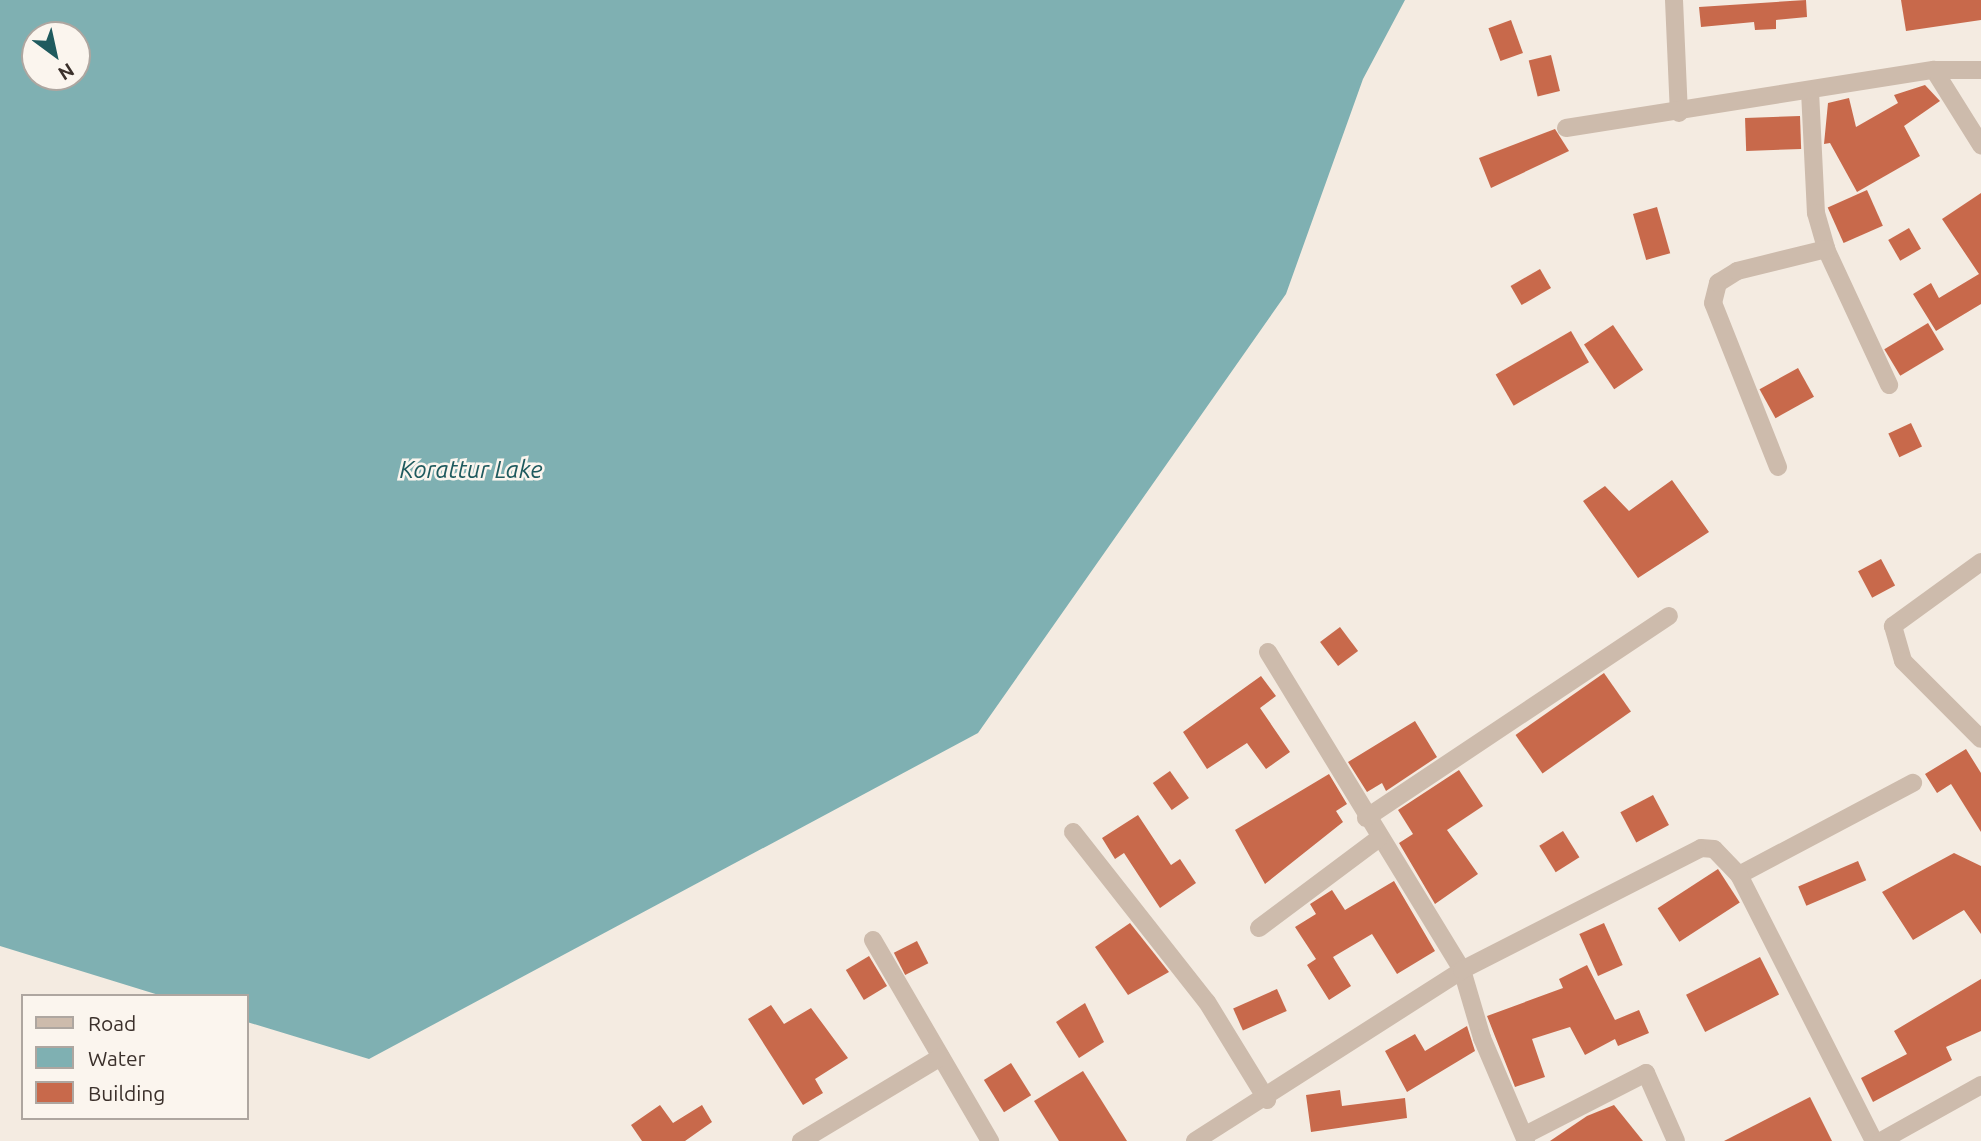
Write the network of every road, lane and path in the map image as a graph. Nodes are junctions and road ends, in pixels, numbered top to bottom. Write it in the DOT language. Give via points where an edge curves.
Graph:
graph roads {
  1 [pos="1674,0"];
  2 [pos="1934,70"];
  3 [pos="1981,70"];
  4 [pos="1810,91"];
  5 [pos="1679,113"];
  6 [pos="1566,128"];
  7 [pos="1981,145"];
  8 [pos="1826,249"];
  9 [pos="1889,385"];
  10 [pos="1779,467"];
  11 [pos="1981,562"];
  12 [pos="1669,616"];
  13 [pos="1268,652"];
  14 [pos="1981,739"];
  15 [pos="1913,783"];
  16 [pos="1366,818"];
  17 [pos="1073,832"];
  18 [pos="1378,839"];
  19 [pos="1739,875"];
  20 [pos="1259,928"];
  21 [pos="873,940"];
  22 [pos="1462,970"];
  23 [pos="941,1057"];
  24 [pos="1981,1085"];
  25 [pos="1267,1100"];
  26 [pos="1525,1138"];
  27 [pos="801,1141"];
  28 [pos="990,1141"];
  29 [pos="1195,1141"];
  30 [pos="1676,1141"];
  31 [pos="1874,1141"];
  32 [pos="1881,1141"];
  1 -- 5 [label="street"];
  2 -- 3 [label="street"];
  2 -- 4 [label="street"];
  2 -- 7 [label="street"];
  4 -- 5 [label="street"];
  4 -- 8 [label="street" via="1816,213"];
  5 -- 6 [label="street"];
  8 -- 9 [label="street"];
  8 -- 10 [label="street" via="1737,271 1718,283 1713,303"];
  11 -- 14 [label="street" via="1893,626 1903,661"];
  12 -- 16 [label="street"];
  13 -- 16 [label="street"];
  15 -- 19 [label="street"];
  16 -- 18 [label="street"];
  17 -- 25 [label="street" via="1207,1002"];
  18 -- 20 [label="street"];
  18 -- 22 [label="street"];
  19 -- 22 [label="street" via="1714,849 1700,848"];
  19 -- 31 [label="street"];
  21 -- 23 [label="street"];
  22 -- 25 [label="street"];
  22 -- 26 [label="street" via="1482,1038"];
  23 -- 27 [label="street"];
  23 -- 28 [label="street"];
  24 -- 32 [label="street"];
  25 -- 29 [label="street"];
  26 -- 30 [label="street" via="1646,1073"];
}
